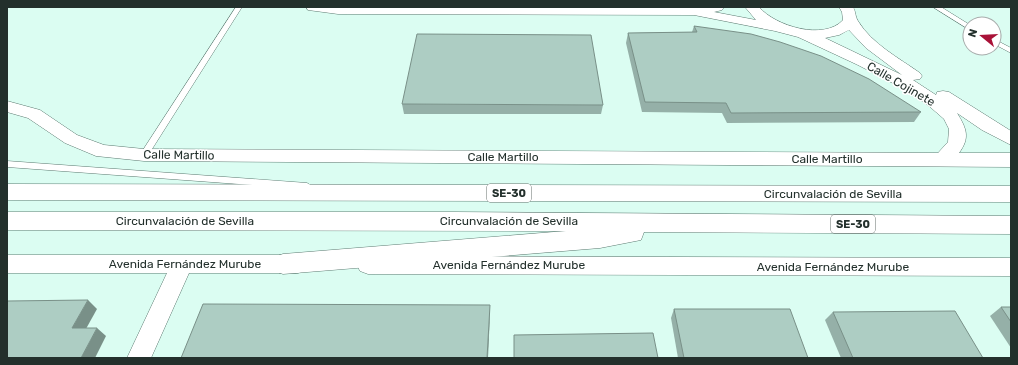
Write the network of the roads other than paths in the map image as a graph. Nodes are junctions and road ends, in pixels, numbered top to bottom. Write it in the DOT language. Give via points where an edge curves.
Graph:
graph roads {
  1 [pos="239,7"];
  2 [pos="313,7"];
  3 [pos="717,7"];
  4 [pos="752,7"];
  5 [pos="936,7"];
  6 [pos="540,9"];
  7 [pos="614,9"];
  8 [pos="691,11"];
  9 [pos="850,12"];
  10 [pos="962,23"];
  11 [pos="784,29"];
  12 [pos="802,33"];
  13 [pos="1002,46"];
  14 [pos="1011,51"];
  15 [pos="7,106"];
  16 [pos="1011,139"];
  17 [pos="144,155"];
  18 [pos="942,160"];
  19 [pos="1011,160"];
  20 [pos="7,164"];
  21 [pos="7,192"];
  22 [pos="380,193"];
  23 [pos="1011,194"];
  24 [pos="7,221"];
  25 [pos="696,223"];
  26 [pos="1011,225"];
  27 [pos="7,264"];
  28 [pos="182,264"];
  29 [pos="284,264"];
  30 [pos="1011,268"];
  31 [pos="138,358"];
  1 -- 17 [label="lane"];
  2 -- 6 [label="street" via="338,10"];
  3 -- 8 [label="street"];
  4 -- 11 [label="street" via="756,14"];
  5 -- 10 [label="lane"];
  6 -- 7 [label="street"];
  7 -- 8 [label="street"];
  8 -- 11 [label="street"];
  9 -- 12 [label="street" via="843,28 832,33"];
  9 -- 16 [label="street, Calle Cojinete" via="871,45 988,126"];
  11 -- 12 [label="street"];
  12 -- 18 [label="street, Calle Cojinete" via="879,68 938,104 953,117 958,130 957,144"];
  13 -- 14 [label="lane"];
  15 -- 17 [label="street, Calle Martillo" via="34,114 71,138 102,151"];
  17 -- 18 [label="street, Calle Martillo"];
  18 -- 19 [label="street, Calle Martillo"];
  20 -- 22 [label="lane" via="259,181"];
  21 -- 22 [label="highway, Circunvalación de Sevilla / SE-30"];
  22 -- 23 [label="highway, Circunvalación de Sevilla / SE-30"];
  24 -- 25 [label="highway, Circunvalación de Sevilla / SE-30"];
  25 -- 26 [label="highway, Circunvalación de Sevilla / SE-30"];
  25 -- 29 [label="highway" via="600,238"];
  27 -- 28 [label="street, Avenida Fernández Murube"];
  28 -- 29 [label="street, Avenida Fernández Murube"];
  28 -- 31 [label="street"];
  29 -- 30 [label="street, Avenida Fernández Murube"];
}
